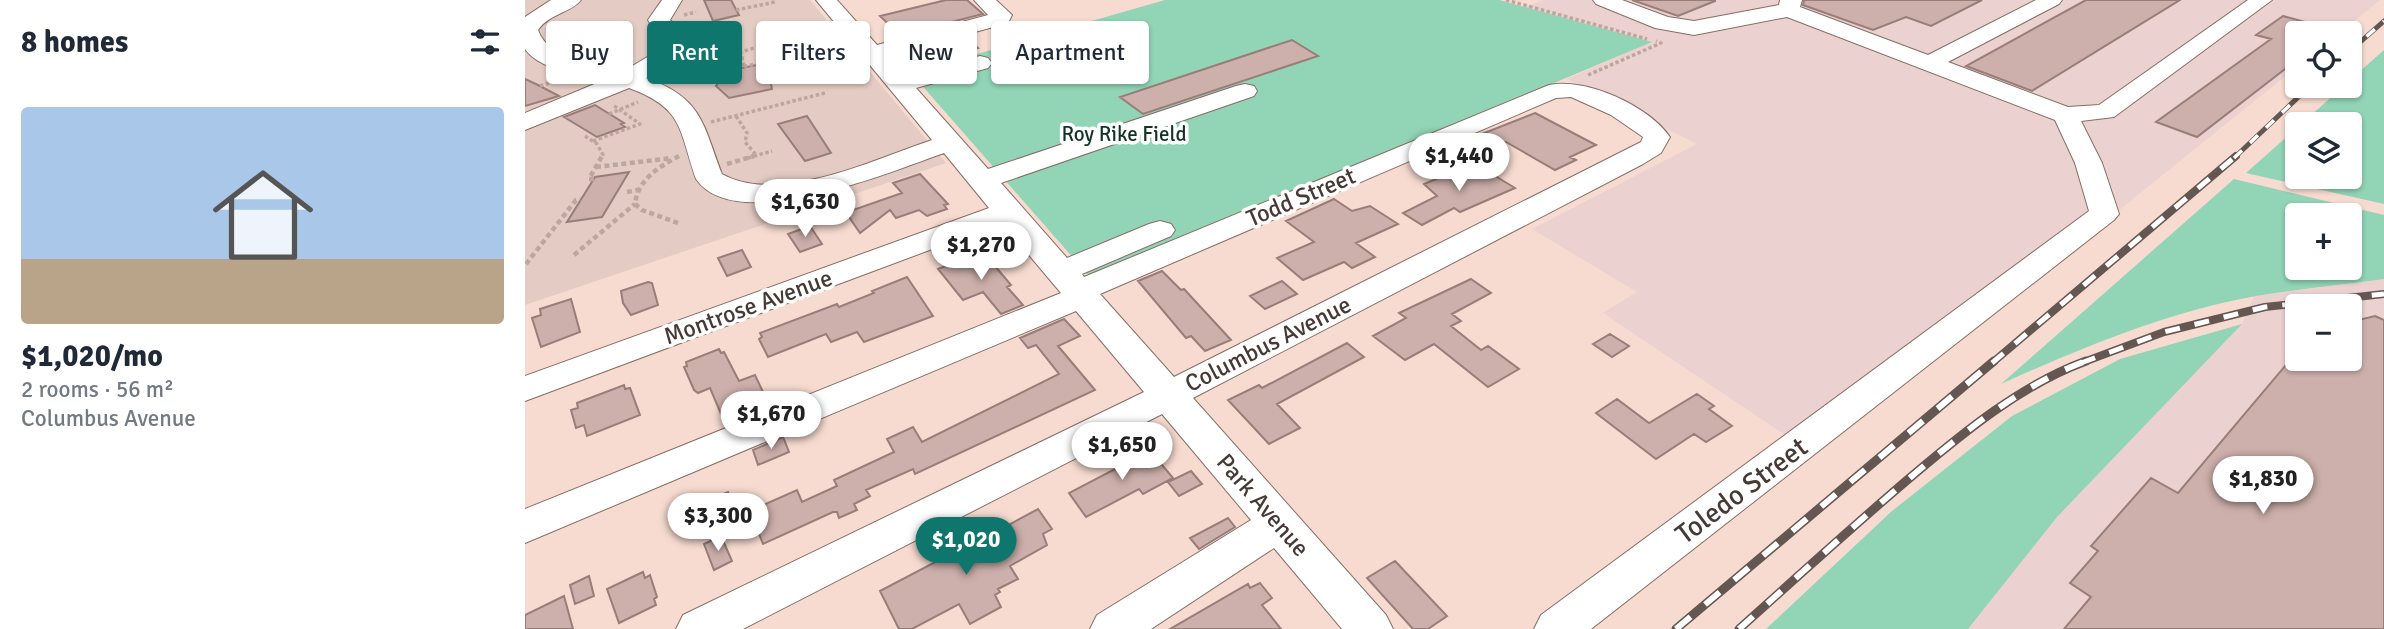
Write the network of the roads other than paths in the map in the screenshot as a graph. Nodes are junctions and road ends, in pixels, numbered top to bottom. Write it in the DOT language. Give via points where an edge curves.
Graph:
graph roads {
  1 [pos="671,0"];
  2 [pos="825,0"];
  3 [pos="984,0"];
  4 [pos="1603,0"];
  5 [pos="2052,0"];
  6 [pos="2262,0"];
  7 [pos="564,2"];
  8 [pos="525,5"];
  9 [pos="1791,5"];
  10 [pos="873,53"];
  11 [pos="980,63"];
  12 [pos="1929,63"];
  13 [pos="634,82"];
  14 [pos="902,85"];
  15 [pos="1564,87"];
  16 [pos="1245,91"];
  17 [pos="2065,115"];
  18 [pos="525,122"];
  19 [pos="951,142"];
  20 [pos="984,180"];
  21 [pos="1010,210"];
  22 [pos="1160,230"];
  23 [pos="1075,286"];
  24 [pos="525,389"];
  25 [pos="1168,394"];
  26 [pos="1279,524"];
  27 [pos="525,527"];
  28 [pos="699,629"];
  29 [pos="1113,629"];
  30 [pos="1370,629"];
  31 [pos="1557,629"];
  1 -- 13 [label="street" via="659,20 682,43 680,48"];
  2 -- 10 [label="street, Park Avenue"];
  3 -- 10 [label="street" via="1000,18"];
  4 -- 9 [label="street" via="1663,23 1694,29"];
  5 -- 12 [label="street"];
  6 -- 17 [label="street" via="2105,112"];
  7 -- 8 [label="street"];
  7 -- 13 [label="street" via="533,20 527,30 530,41 543,55"];
  9 -- 12 [label="street" via="1810,20"];
  10 -- 14 [label="street, Park Avenue"];
  11 -- 14 [label="street"];
  12 -- 17 [label="street"];
  13 -- 18 [label="street"];
  13 -- 19 [label="street" via="678,105 701,148 710,179 735,191 775,194 821,184"];
  14 -- 19 [label="street, Park Avenue"];
  15 -- 23 [label="street, Todd Street"];
  15 -- 25 [label="street, Columbus Avenue" via="1648,126 1657,137 1655,143"];
  16 -- 20 [label="street"];
  17 -- 31 [label="street, Toledo Street" via="2096,182 2104,214"];
  19 -- 20 [label="street, Park Avenue"];
  20 -- 21 [label="street, Park Avenue"];
  21 -- 23 [label="street, Park Avenue"];
  21 -- 24 [label="street, Montrose Avenue"];
  22 -- 23 [label="street"];
  23 -- 25 [label="street, Park Avenue"];
  23 -- 27 [label="street"];
  25 -- 26 [label="street, Park Avenue"];
  25 -- 28 [label="street, Columbus Avenue"];
  26 -- 29 [label="street"];
  26 -- 30 [label="street, Park Avenue"];
}
